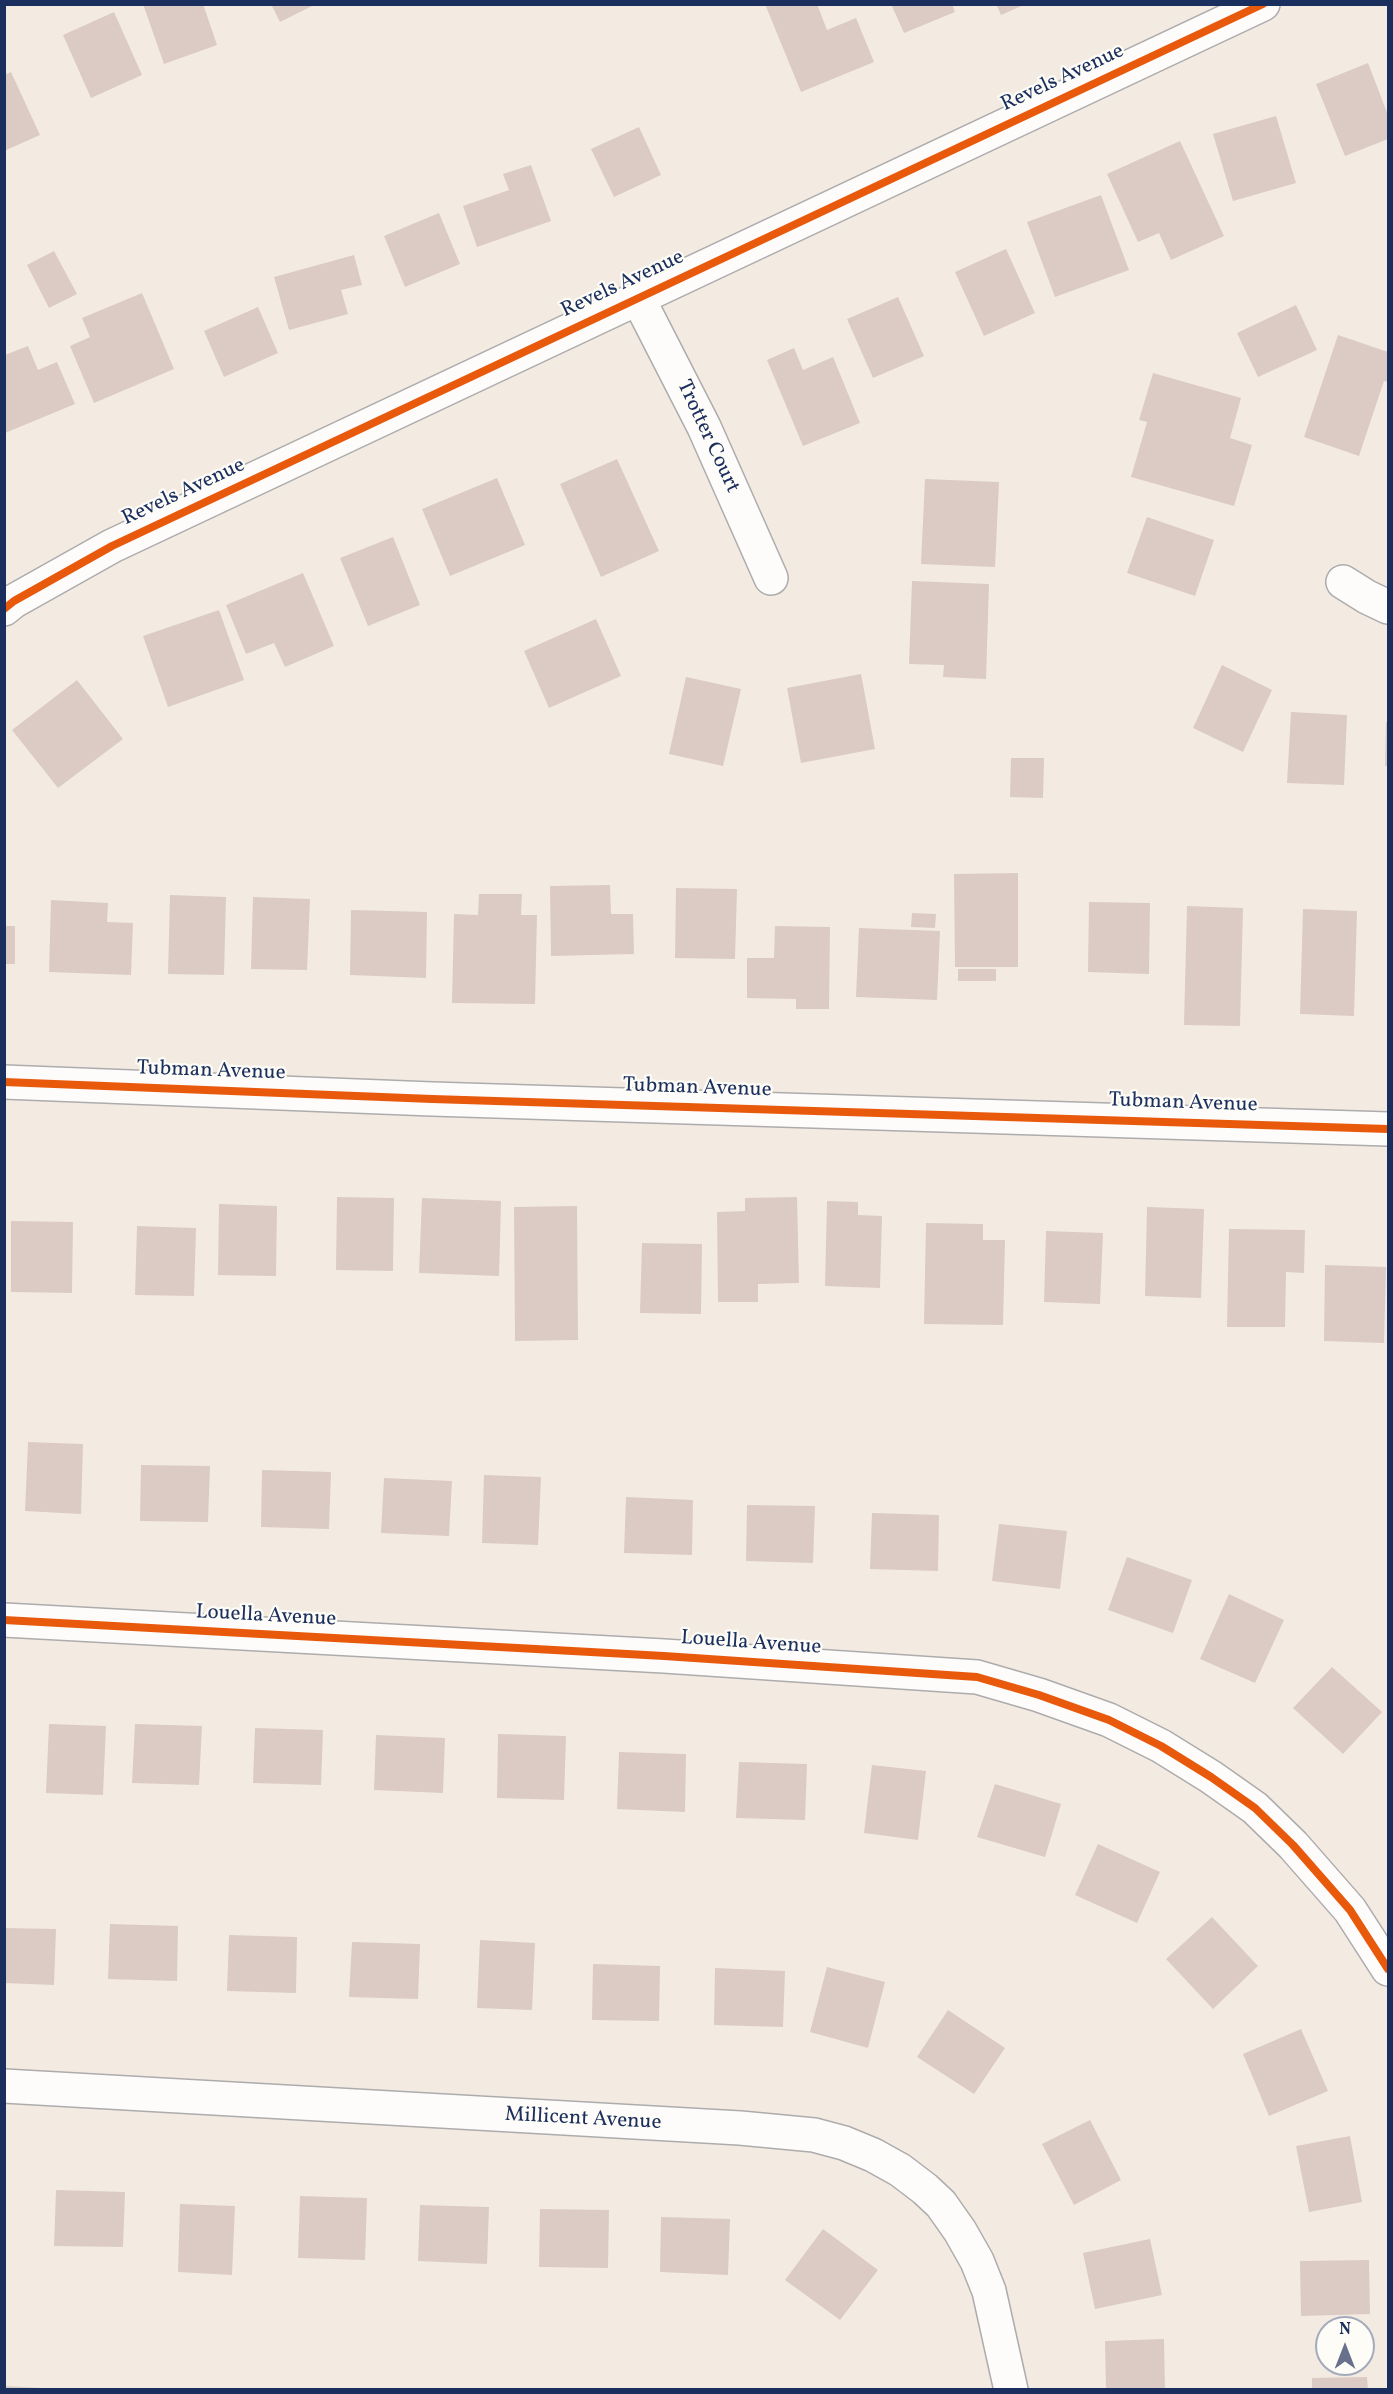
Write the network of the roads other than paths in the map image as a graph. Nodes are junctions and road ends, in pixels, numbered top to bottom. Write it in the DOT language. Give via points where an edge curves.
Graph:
graph roads {
  1 [pos="1263,4"];
  2 [pos="638,298"];
  3 [pos="771,578"];
  4 [pos="1344,582"];
  5 [pos="1389,607"];
  6 [pos="4,609"];
  7 [pos="4,1082"];
  8 [pos="1389,1129"];
  9 [pos="4,1620"];
  10 [pos="1389,1969"];
  11 [pos="4,2086"];
  12 [pos="1011,2390"];
  1 -- 2 [label="street, Revels Avenue"];
  2 -- 3 [label="street, Trotter Court" via="704,427"];
  2 -- 6 [label="street, Revels Avenue" via="112,546"];
  4 -- 5 [label="street"];
  7 -- 8 [label="street, Tubman Avenue"];
  9 -- 10 [label="street, Louella Avenue" via="977,1677 1109,1720 1161,1746 1255,1808 1350,1910"];
  11 -- 12 [label="street, Millicent Avenue" via="740,2128 814,2135 844,2143 882,2160 925,2188 960,2231 989,2291"];
}
